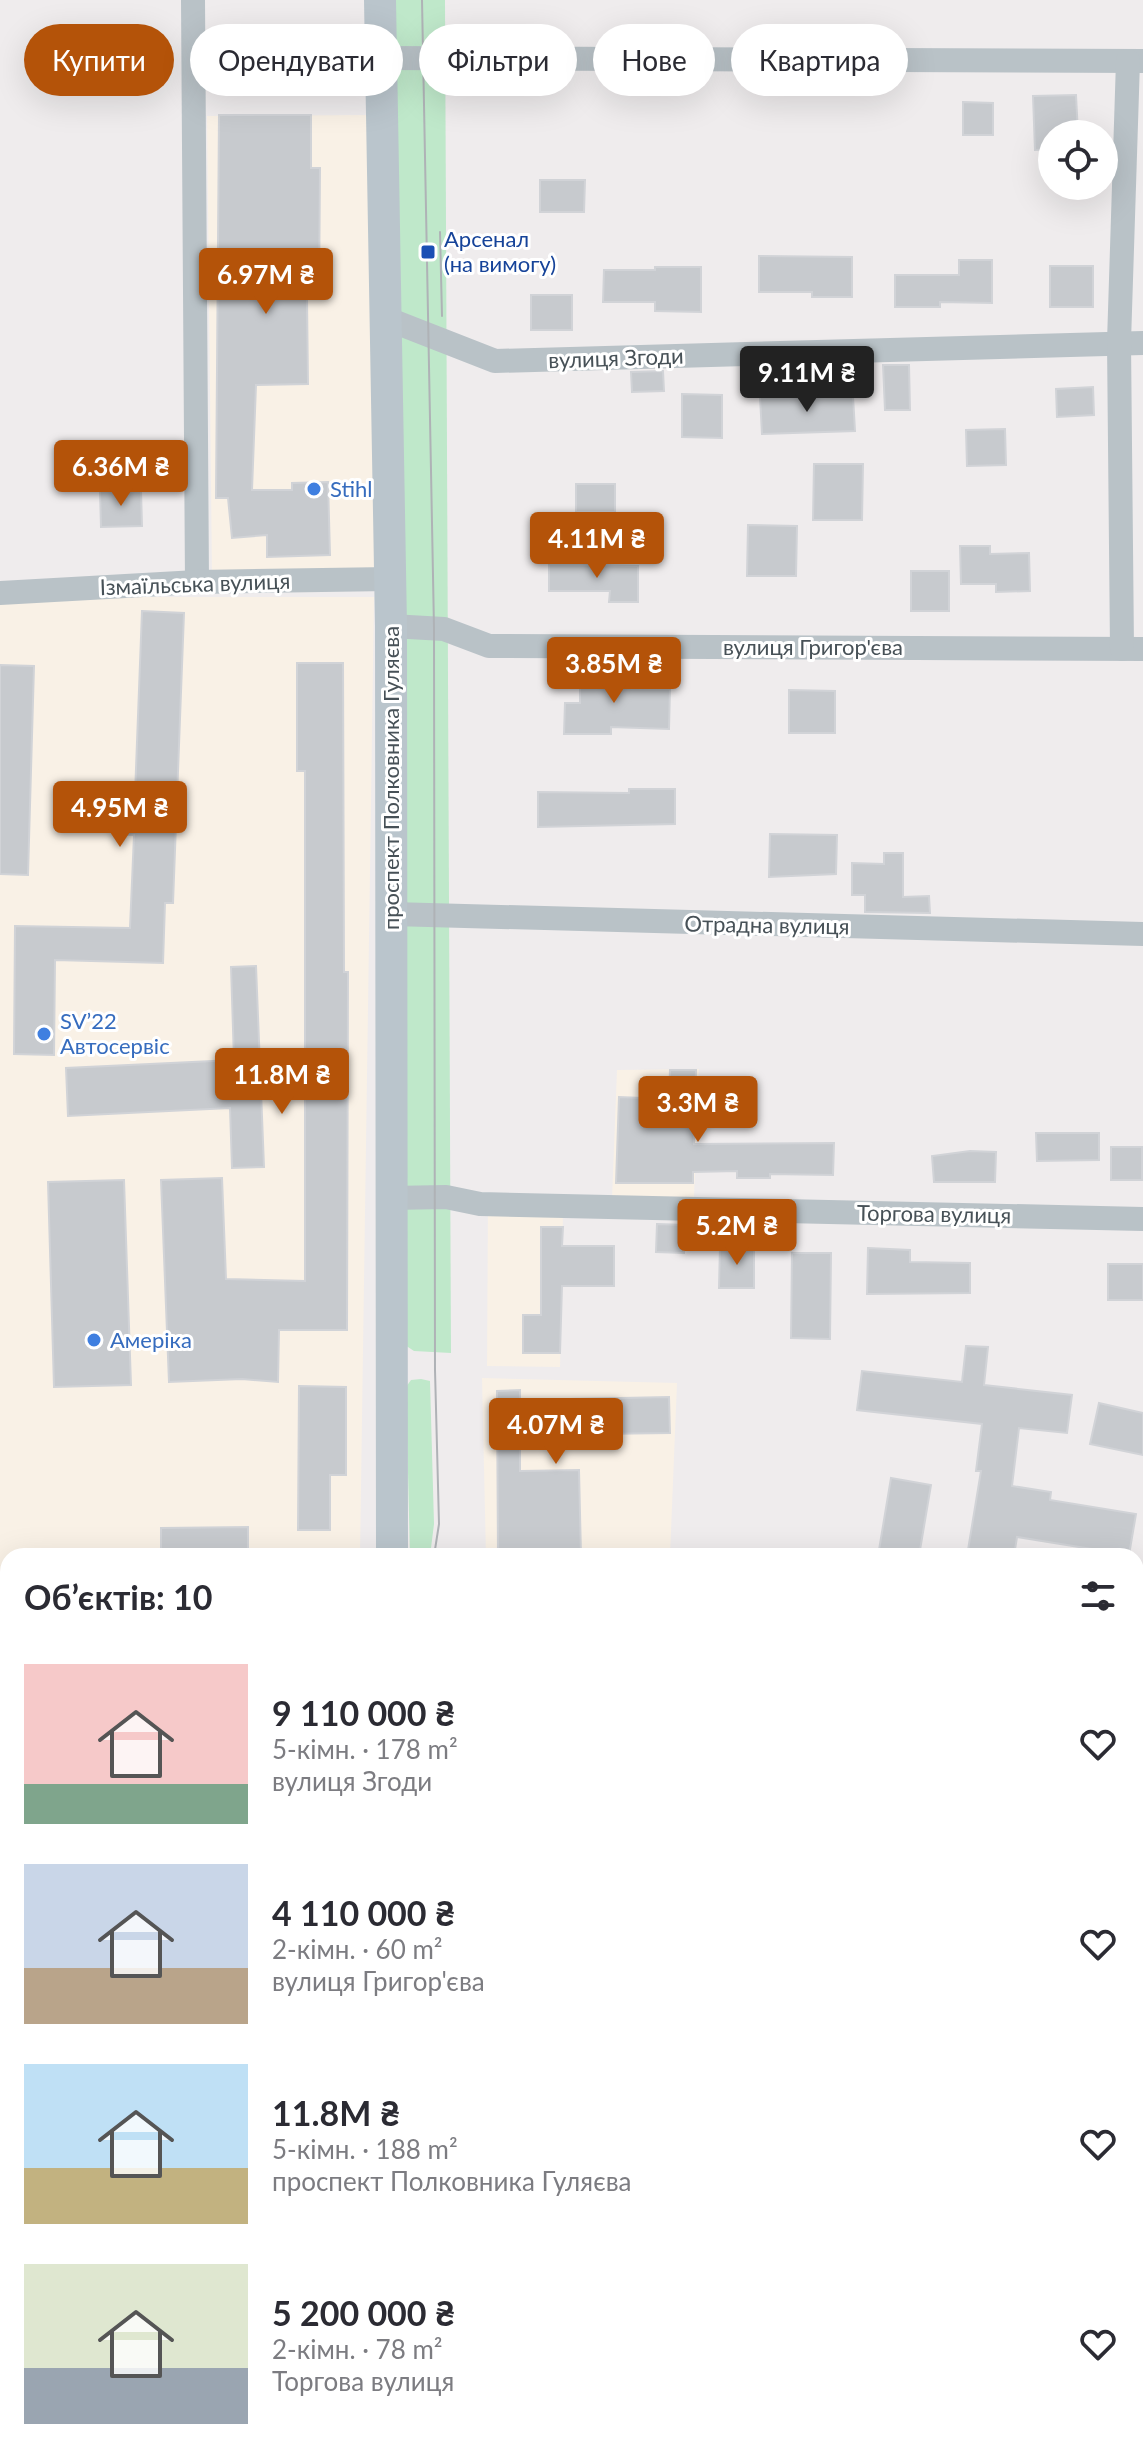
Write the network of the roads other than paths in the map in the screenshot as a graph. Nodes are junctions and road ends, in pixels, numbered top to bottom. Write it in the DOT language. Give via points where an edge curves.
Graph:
graph roads {
  1 [pos="193,0"];
  2 [pos="380,0"];
  3 [pos="380,24"];
  4 [pos="403,58"];
  5 [pos="1136,61"];
  6 [pos="382,96"];
  7 [pos="385,318"];
  8 [pos="1131,343"];
  9 [pos="390,579"];
  10 [pos="197,582"];
  11 [pos="0,593"];
  12 [pos="391,626"];
  13 [pos="1132,649"];
  14 [pos="392,914"];
  15 [pos="1143,934"];
  16 [pos="391,1198"];
  17 [pos="1143,1219"];
  18 [pos="392,1548"];
  1 -- 10 [label="street"];
  2 -- 3 [label="main road, проспект Полковника Гуляєва"];
  4 -- 5 [label="street"];
  5 -- 8 [label="street"];
  6 -- 7 [label="main road, проспект Полковника Гуляєва"];
  7 -- 8 [label="street, вулиця Згоди" via="495,361"];
  7 -- 9 [label="main road, проспект Полковника Гуляєва"];
  8 -- 13 [label="street"];
  9 -- 10 [label="street, Ізмаїльська вулиця"];
  9 -- 12 [label="main road, проспект Полковника Гуляєва"];
  10 -- 11 [label="street, Ізмаїльська вулиця"];
  12 -- 13 [label="street, вулиця Григор'єва" via="444,629 489,646"];
  12 -- 14 [label="main road, проспект Полковника Гуляєва"];
  14 -- 15 [label="street, Отрадна вулиця"];
  14 -- 16 [label="main road, проспект Полковника Гуляєва"];
  16 -- 17 [label="street, Торгова вулиця"];
  16 -- 18 [label="main road, проспект Полковника Гуляєва"];
}
